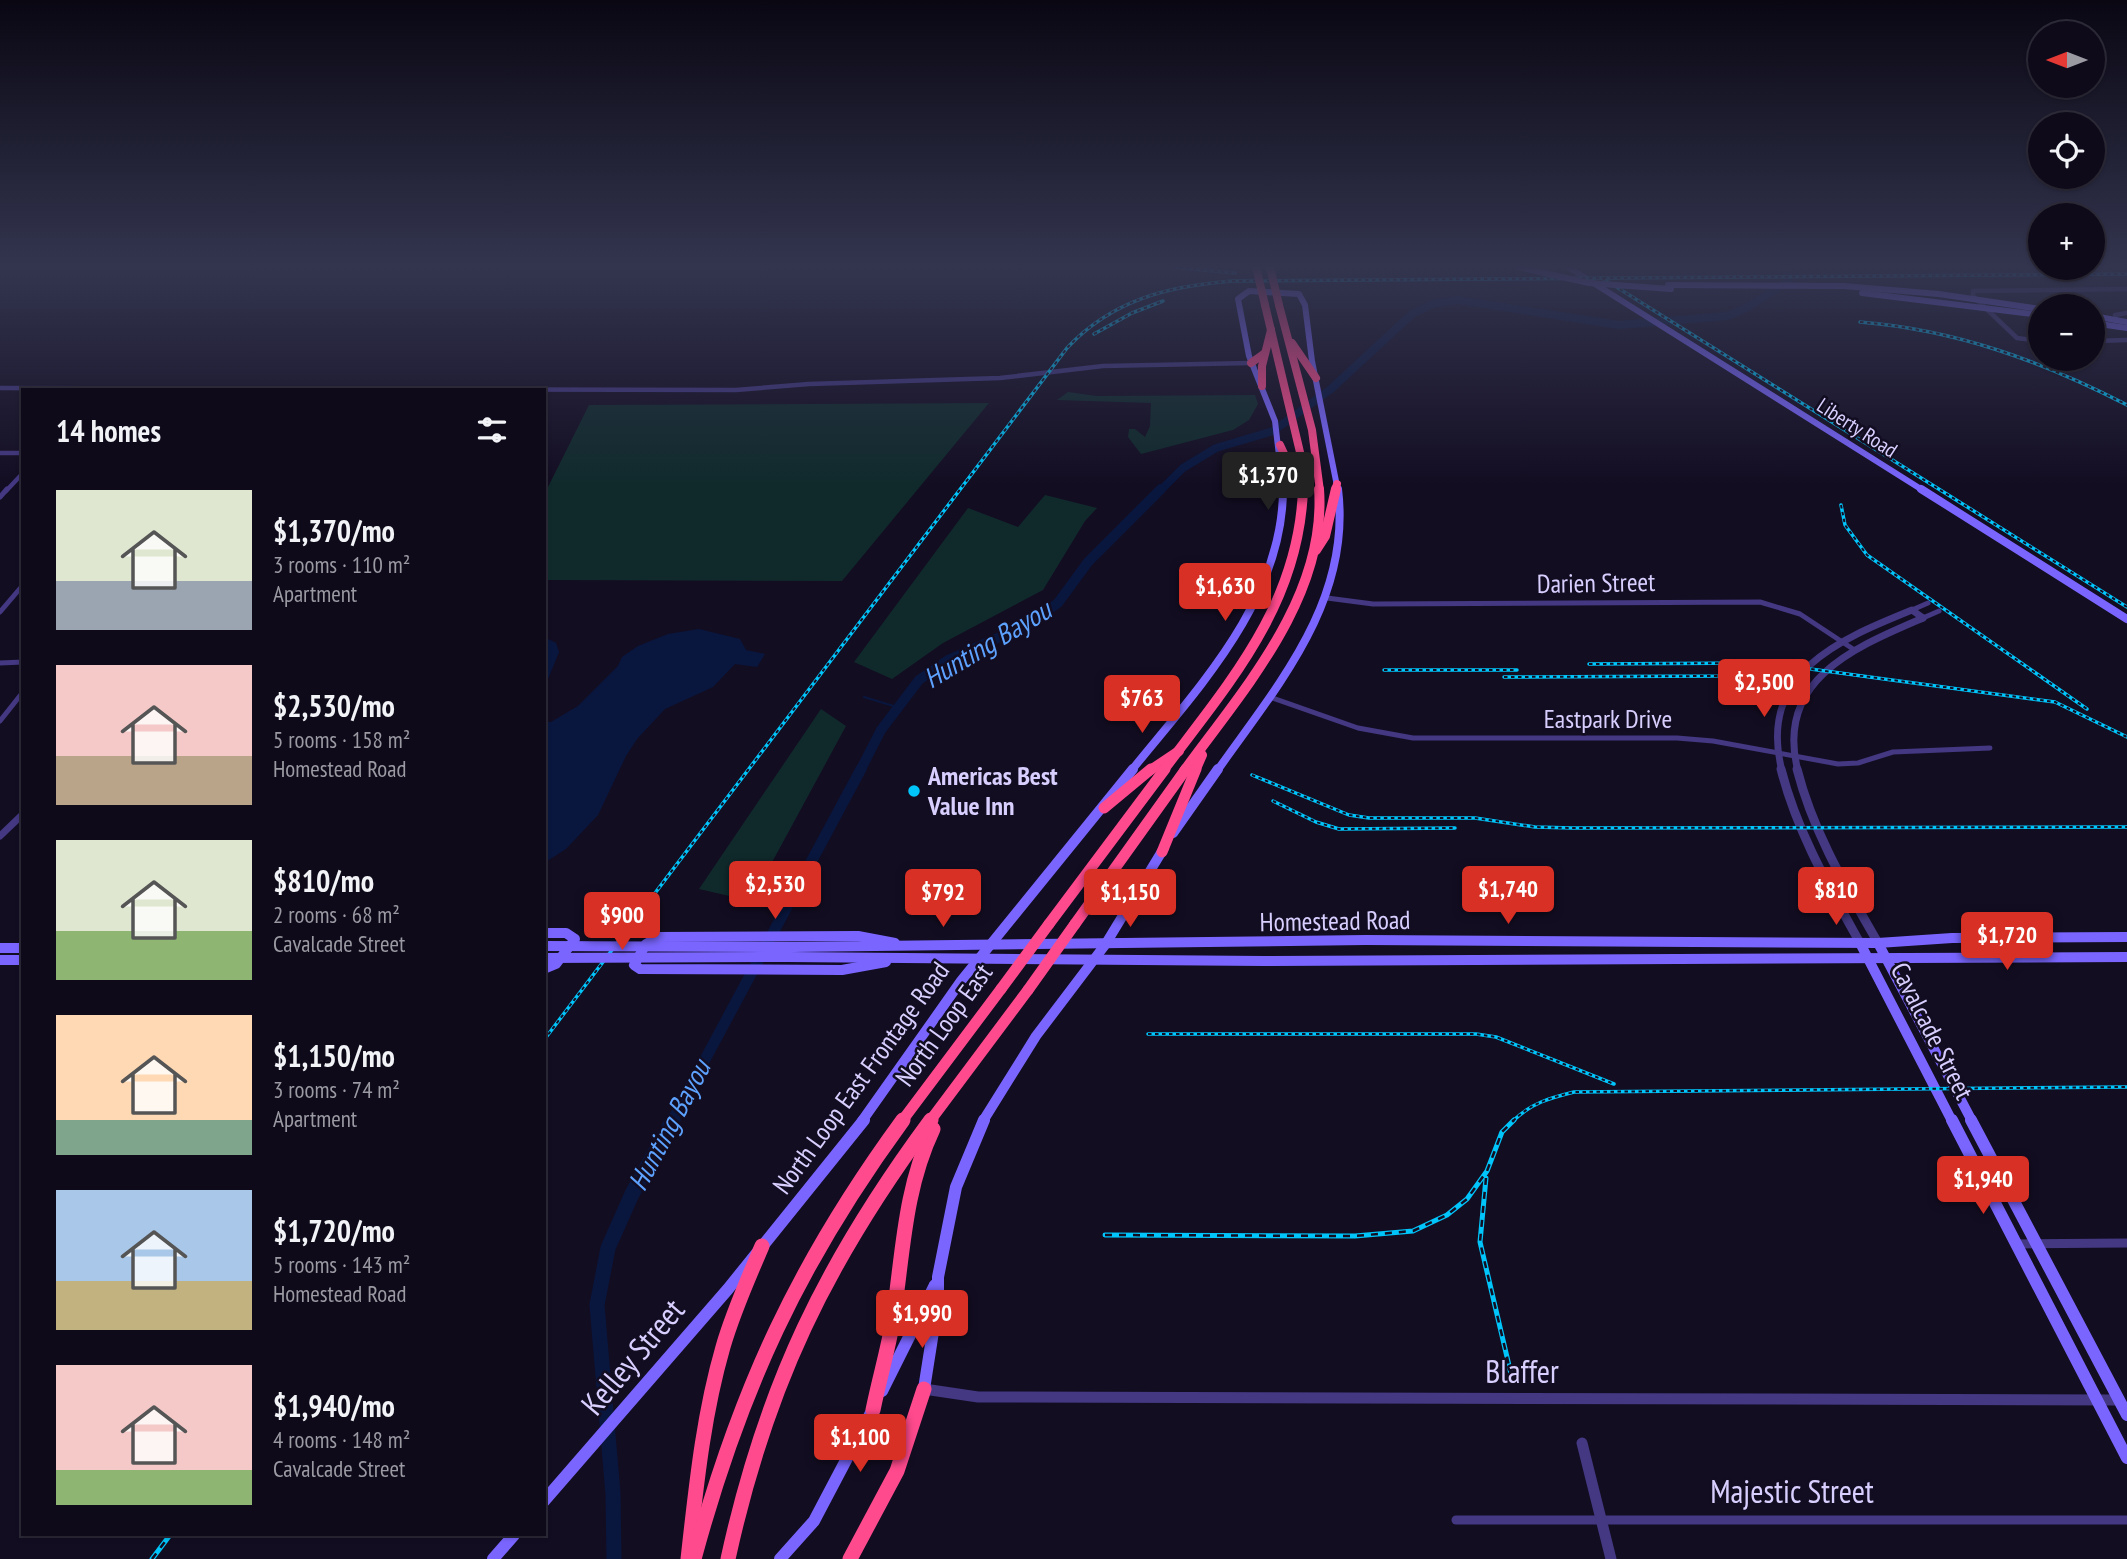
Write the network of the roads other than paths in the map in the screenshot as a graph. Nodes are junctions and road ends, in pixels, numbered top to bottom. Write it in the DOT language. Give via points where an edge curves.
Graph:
graph roads {
  1 [pos="1247,340"];
  2 [pos="1268,340"];
  3 [pos="1274,340"];
  4 [pos="1288,340"];
  5 [pos="1290,340"];
  6 [pos="1311,340"];
  7 [pos="1685,340"];
  8 [pos="2127,340"];
  9 [pos="2105,341"];
  10 [pos="1265,353"];
  11 [pos="1251,363"];
  12 [pos="1318,382"];
  13 [pos="1262,386"];
  14 [pos="0,388"];
  15 [pos="21,388"];
  16 [pos="546,389"];
  17 [pos="1279,442"];
  18 [pos="0,453"];
  19 [pos="21,453"];
  20 [pos="21,475"];
  21 [pos="1336,484"];
  22 [pos="0,497"];
  23 [pos="1304,499"];
  24 [pos="1312,556"];
  25 [pos="21,587"];
  26 [pos="1327,598"];
  27 [pos="1928,603"];
  28 [pos="1912,610"];
  29 [pos="1939,611"];
  30 [pos="0,612"];
  31 [pos="1923,618"];
  32 [pos="2127,619"];
  33 [pos="1841,641"];
  34 [pos="1853,649"];
  35 [pos="0,663"];
  36 [pos="21,663"];
  37 [pos="21,695"];
  38 [pos="1269,697"];
  39 [pos="1783,706"];
  40 [pos="1798,712"];
  41 [pos="0,721"];
  42 [pos="1210,736"];
  43 [pos="1990,748"];
  44 [pos="1181,750"];
  45 [pos="1778,754"];
  46 [pos="1794,757"];
  47 [pos="1104,808"];
  48 [pos="21,816"];
  49 [pos="0,836"];
  50 [pos="1826,845"];
  51 [pos="1810,846"];
  52 [pos="1162,852"];
  53 [pos="546,933"];
  54 [pos="2084,937"];
  55 [pos="2127,937"];
  56 [pos="2004,938"];
  57 [pos="1366,940"];
  58 [pos="1517,942"];
  59 [pos="1733,942"];
  60 [pos="1263,943"];
  61 [pos="1607,943"];
  62 [pos="1860,943"];
  63 [pos="1878,943"];
  64 [pos="904,945"];
  65 [pos="989,945"];
  66 [pos="1105,945"];
  67 [pos="546,946"];
  68 [pos="0,948"];
  69 [pos="21,948"];
  70 [pos="1742,957"];
  71 [pos="2015,957"];
  72 [pos="2098,957"];
  73 [pos="2127,957"];
  74 [pos="546,958"];
  75 [pos="901,958"];
  76 [pos="978,958"];
  77 [pos="1868,958"];
  78 [pos="1886,958"];
  79 [pos="1095,959"];
  80 [pos="1613,959"];
  81 [pos="0,960"];
  82 [pos="21,960"];
  83 [pos="1371,960"];
  84 [pos="1524,960"];
  85 [pos="1264,961"];
  86 [pos="546,968"];
  87 [pos="953,1093"];
  88 [pos="2038,1243"];
  89 [pos="2127,1243"];
  90 [pos="2016,1244"];
  91 [pos="762,1246"];
  92 [pos="938,1277"];
  93 [pos="924,1389"];
  94 [pos="2119,1400"];
  95 [pos="2098,1401"];
  96 [pos="873,1410"];
  97 [pos="2127,1415"];
  98 [pos="1582,1443"];
  99 [pos="2127,1458"];
  100 [pos="546,1499"];
  101 [pos="1601,1519"];
  102 [pos="1456,1520"];
  103 [pos="2127,1520"];
  104 [pos="513,1536"];
  105 [pos="493,1559"];
  106 [pos="688,1559"];
  107 [pos="694,1559"];
  108 [pos="728,1559"];
  109 [pos="780,1559"];
  110 [pos="850,1559"];
  111 [pos="1611,1559"];
  1 -- 11 [label="main road, North Loop East Frontage Road"];
  2 -- 10 [label="highway"];
  3 -- 23 [label="highway, North Loop East" via="1304,469"];
  4 -- 24 [label="highway, North Loop East" via="1318,463 1320,499"];
  5 -- 12 [label="highway"];
  6 -- 12 [label="main road, North Loop East Frontage Road"];
  7 -- 32 [label="main road, Liberty Road"];
  8 -- 9 [label="street"];
  10 -- 11 [label="highway"];
  10 -- 13 [label="highway"];
  11 -- 13 [label="main road, North Loop East Frontage Road"];
  11 -- 16 [label="street" via="1103,366 1000,378 736,390"];
  12 -- 21 [label="main road, North Loop East Frontage Road"];
  13 -- 17 [label="main road, North Loop East Frontage Road"];
  14 -- 15 [label="street"];
  17 -- 23 [label="highway"];
  17 -- 47 [label="main road, North Loop East Frontage Road" via="1284,475 1282,518 1276,549 1255,601 1214,666"];
  18 -- 19 [label="street"];
  20 -- 22 [label="street"];
  21 -- 24 [label="highway" via="1325,536"];
  21 -- 26 [label="main road, North Loop East Frontage Road" via="1340,533"];
  23 -- 44 [label="highway, North Loop East" via="1288,580 1269,621"];
  24 -- 42 [label="highway, North Loop East" via="1271,650"];
  25 -- 30 [label="street"];
  26 -- 33 [label="street, Darien Street" via="1373,604 1739,601 1788,609"];
  26 -- 38 [label="main road, North Loop East Frontage Road" via="1304,648"];
  27 -- 28 [label="street, Cavalcade Street"];
  28 -- 31 [label="street"];
  28 -- 33 [label="street, Cavalcade Street"];
  29 -- 31 [label="street, Cavalcade Street"];
  31 -- 34 [label="street, Cavalcade Street"];
  33 -- 34 [label="street, Darien Street"];
  33 -- 39 [label="street, Cavalcade Street" via="1803,668"];
  34 -- 40 [label="street, Cavalcade Street" via="1814,680"];
  35 -- 36 [label="street"];
  37 -- 41 [label="street"];
  38 -- 45 [label="street, Eastpark Drive" via="1377,735 1677,738"];
  38 -- 52 [label="main road, North Loop East Frontage Road"];
  39 -- 40 [label="street"];
  39 -- 45 [label="street, Cavalcade Street"];
  40 -- 46 [label="street, Cavalcade Street"];
  42 -- 52 [label="highway"];
  42 -- 87 [label="highway, North Loop East, bridge"];
  43 -- 46 [label="street, Eastpark Drive" via="1893,752 1838,764"];
  44 -- 47 [label="highway"];
  44 -- 107 [label="highway, North Loop East, bridge" via="825,1234 791,1295 743,1408"];
  45 -- 46 [label="street, Eastpark Drive"];
  45 -- 51 [label="street, Cavalcade Street" via="1789,800"];
  46 -- 50 [label="street, Cavalcade Street" via="1806,804"];
  47 -- 65 [label="main road, North Loop East Frontage Road"];
  48 -- 49 [label="street"];
  50 -- 51 [label="street"];
  50 -- 63 [label="street, Cavalcade Street"];
  51 -- 62 [label="street, Cavalcade Street"];
  52 -- 66 [label="main road, North Loop East Frontage Road"];
  53 -- 86 [label="main road" via="566,933 575,939"];
  54 -- 55 [label="main road, Homestead Road"];
  54 -- 56 [label="main road, Homestead Road"];
  54 -- 72 [label="main road"];
  56 -- 63 [label="main road, Homestead Road"];
  56 -- 71 [label="main road"];
  57 -- 58 [label="main road, Homestead Road"];
  57 -- 60 [label="main road, Homestead Road"];
  57 -- 83 [label="main road"];
  58 -- 61 [label="main road, Homestead Road"];
  58 -- 84 [label="main road"];
  59 -- 61 [label="main road, Homestead Road"];
  59 -- 62 [label="main road, Homestead Road"];
  59 -- 70 [label="main road"];
  60 -- 66 [label="main road, Homestead Road"];
  60 -- 85 [label="main road"];
  61 -- 80 [label="main road"];
  62 -- 63 [label="main road, Homestead Road"];
  62 -- 77 [label="main road, Cavalcade Street"];
  63 -- 78 [label="main road, Cavalcade Street"];
  64 -- 65 [label="main road, Homestead Road"];
  64 -- 67 [label="main road, Homestead Road, bridge"];
  64 -- 75 [label="main road" via="873,937 658,937 646,944 634,965 640,969 856,969"];
  65 -- 66 [label="main road, Homestead Road"];
  65 -- 76 [label="main road, North Loop East Frontage Road"];
  66 -- 79 [label="main road, North Loop East Frontage Road"];
  68 -- 69 [label="main road"];
  70 -- 77 [label="main road, Homestead Road"];
  70 -- 80 [label="main road, Homestead Road"];
  71 -- 72 [label="main road, Homestead Road"];
  71 -- 78 [label="main road, Homestead Road"];
  72 -- 73 [label="main road, Homestead Road"];
  74 -- 75 [label="main road, Homestead Road, bridge"];
  75 -- 76 [label="main road, Homestead Road"];
  76 -- 79 [label="main road, Homestead Road"];
  76 -- 91 [label="main road, North Loop East Frontage Road" via="894,1081"];
  77 -- 78 [label="main road, Homestead Road"];
  77 -- 90 [label="main road, Cavalcade Street"];
  78 -- 88 [label="main road, Cavalcade Street"];
  79 -- 85 [label="main road, Homestead Road"];
  79 -- 92 [label="main road, North Loop East Frontage Road" via="1036,1037 980,1126 956,1187"];
  80 -- 84 [label="main road, Homestead Road"];
  81 -- 82 [label="main road"];
  83 -- 84 [label="main road, Homestead Road"];
  83 -- 85 [label="main road, Homestead Road"];
  87 -- 96 [label="highway" via="919,1154"];
  87 -- 108 [label="highway, North Loop East" via="882,1187 815,1301 768,1414"];
  88 -- 89 [label="street"];
  88 -- 90 [label="street"];
  88 -- 94 [label="main road, Cavalcade Street"];
  90 -- 95 [label="main road, Cavalcade Street"];
  91 -- 100 [label="main road, Kelley Street"];
  91 -- 106 [label="highway" via="719,1360"];
  92 -- 93 [label="main road, North Loop East Frontage Road"];
  92 -- 96 [label="main road"];
  93 -- 95 [label="street, Blaffer" via="978,1397"];
  93 -- 110 [label="highway" via="897,1471"];
  94 -- 95 [label="street, Blaffer"];
  94 -- 97 [label="main road, Cavalcade Street"];
  95 -- 99 [label="main road, Cavalcade Street"];
  96 -- 109 [label="main road" via="814,1521"];
  98 -- 101 [label="street"];
  101 -- 102 [label="street, Majestic Street"];
  101 -- 103 [label="street, Majestic Street"];
  101 -- 111 [label="street"];
  104 -- 105 [label="main road"];
}
